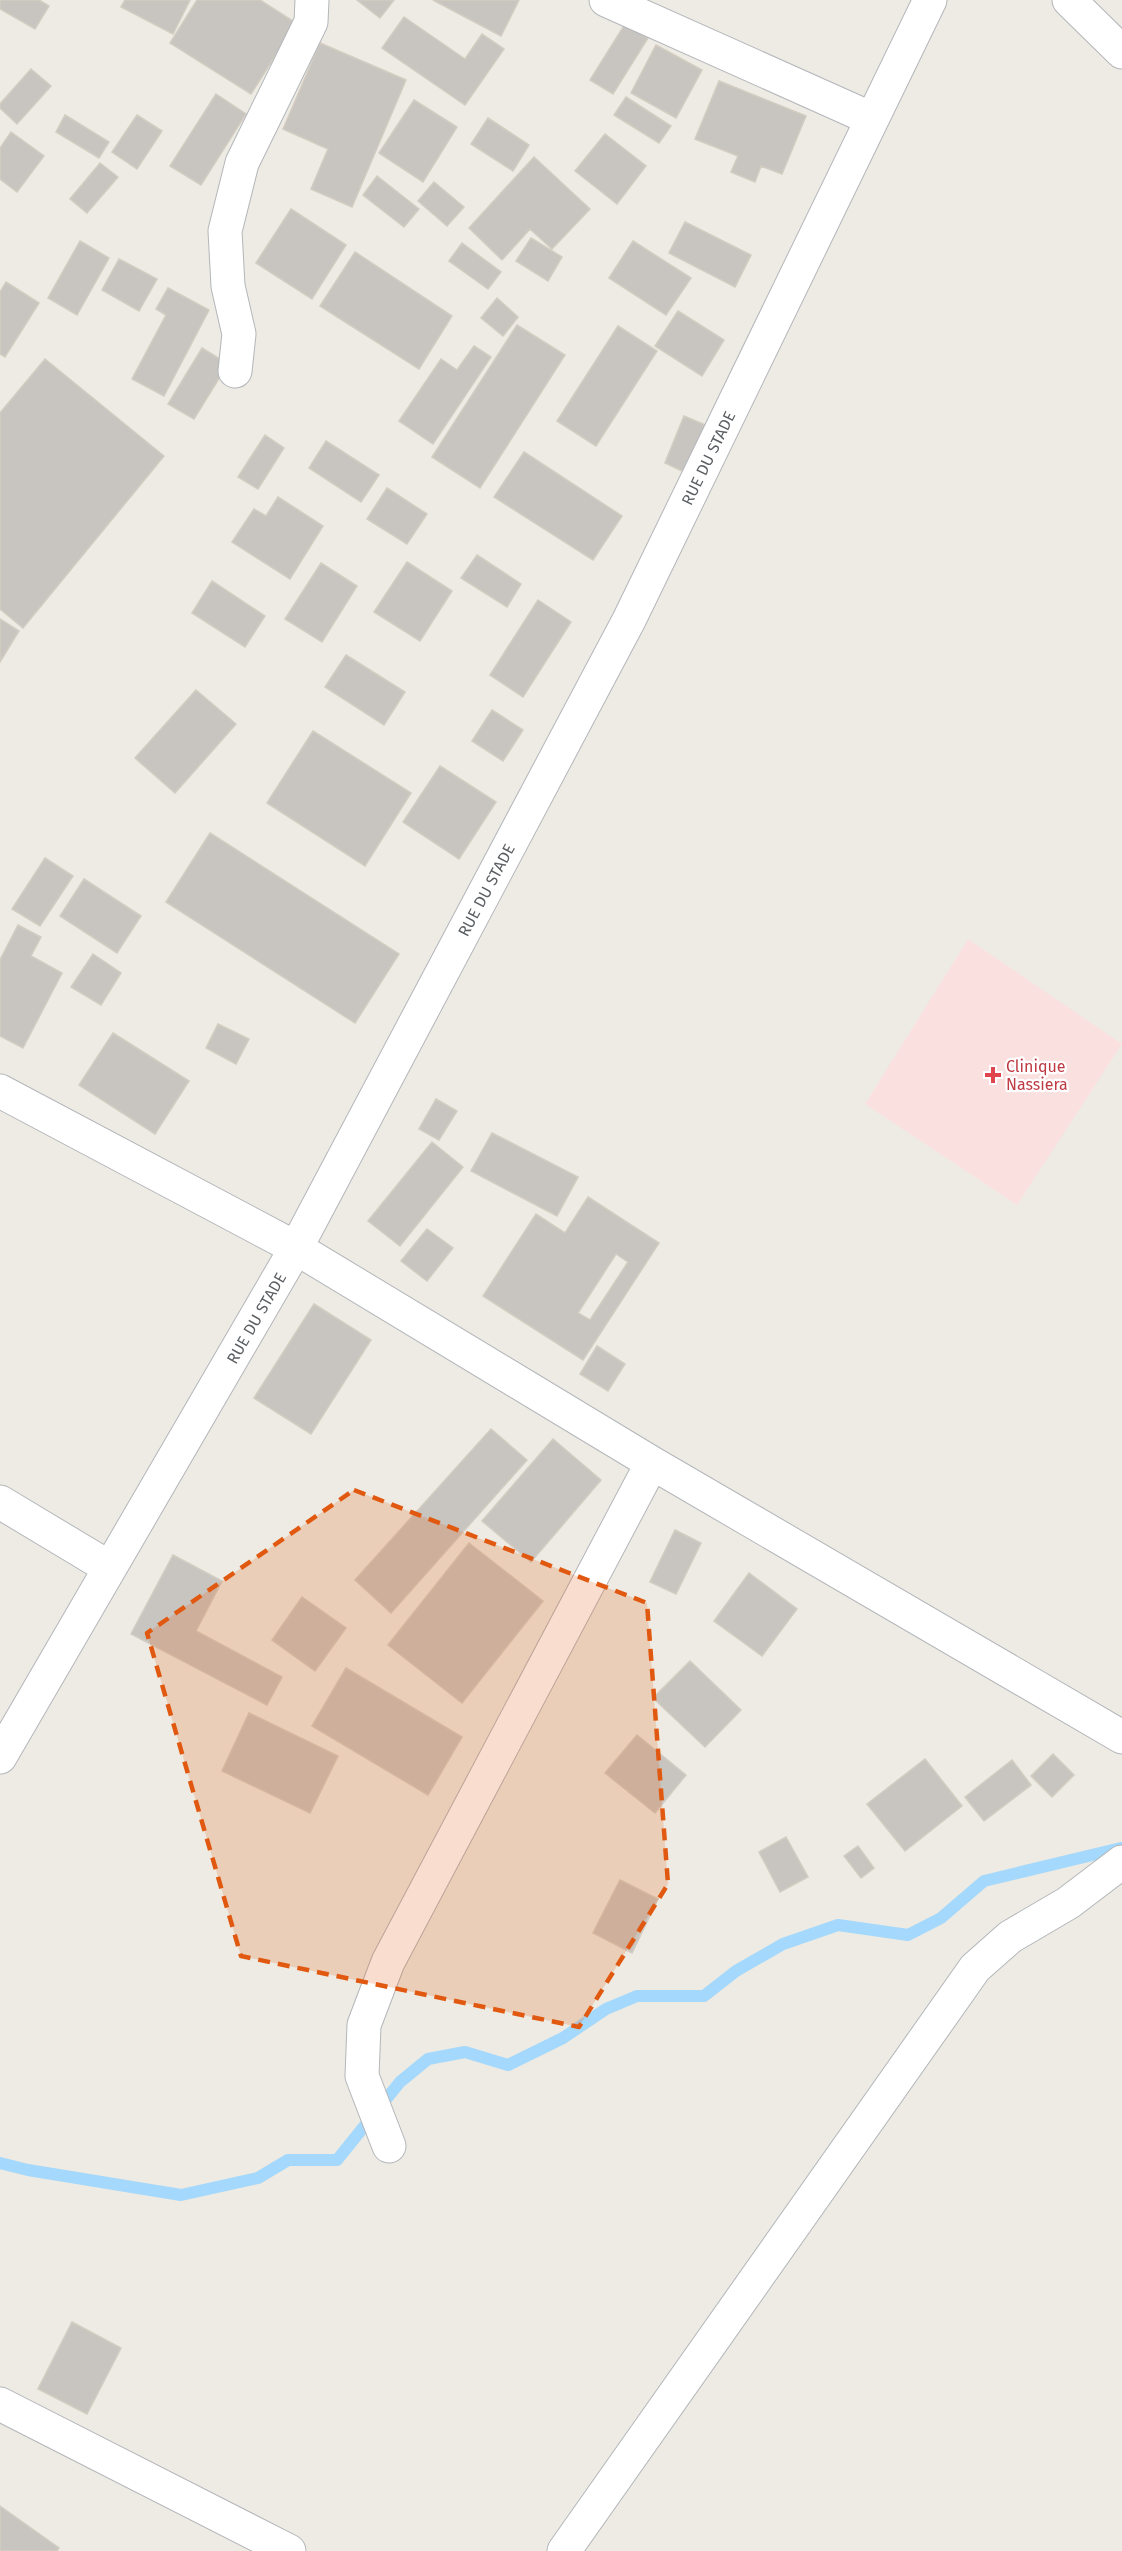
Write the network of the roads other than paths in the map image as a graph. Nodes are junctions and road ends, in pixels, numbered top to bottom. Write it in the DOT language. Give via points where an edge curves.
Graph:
graph roads {
  1 [pos="312,0"];
  2 [pos="606,0"];
  3 [pos="930,0"];
  4 [pos="1069,0"];
  5 [pos="1122,52"];
  6 [pos="872,119"];
  7 [pos="235,371"];
  8 [pos="0,1091"];
  9 [pos="296,1248"];
  10 [pos="652,1463"];
  11 [pos="0,1502"];
  12 [pos="110,1568"];
  13 [pos="1122,1737"];
  14 [pos="0,1757"];
  15 [pos="1122,1862"];
  16 [pos="389,2146"];
  17 [pos="0,2404"];
  18 [pos="289,2551"];
  19 [pos="564,2551"];
  1 -- 7 [label="street" via="311,22 242,163 225,231 228,286 239,334"];
  2 -- 6 [label="street"];
  3 -- 6 [label="street, RUE DU STADE"];
  4 -- 5 [label="street"];
  6 -- 9 [label="street, RUE DU STADE" via="629,620"];
  8 -- 9 [label="street"];
  9 -- 10 [label="street"];
  9 -- 12 [label="street, RUE DU STADE"];
  10 -- 13 [label="street"];
  10 -- 16 [label="street" via="387,1962 364,2025 362,2076"];
  11 -- 12 [label="street"];
  12 -- 14 [label="street, RUE DU STADE"];
  15 -- 19 [label="street" via="1068,1903 1010,1937 975,1968"];
  17 -- 18 [label="street"];
}
